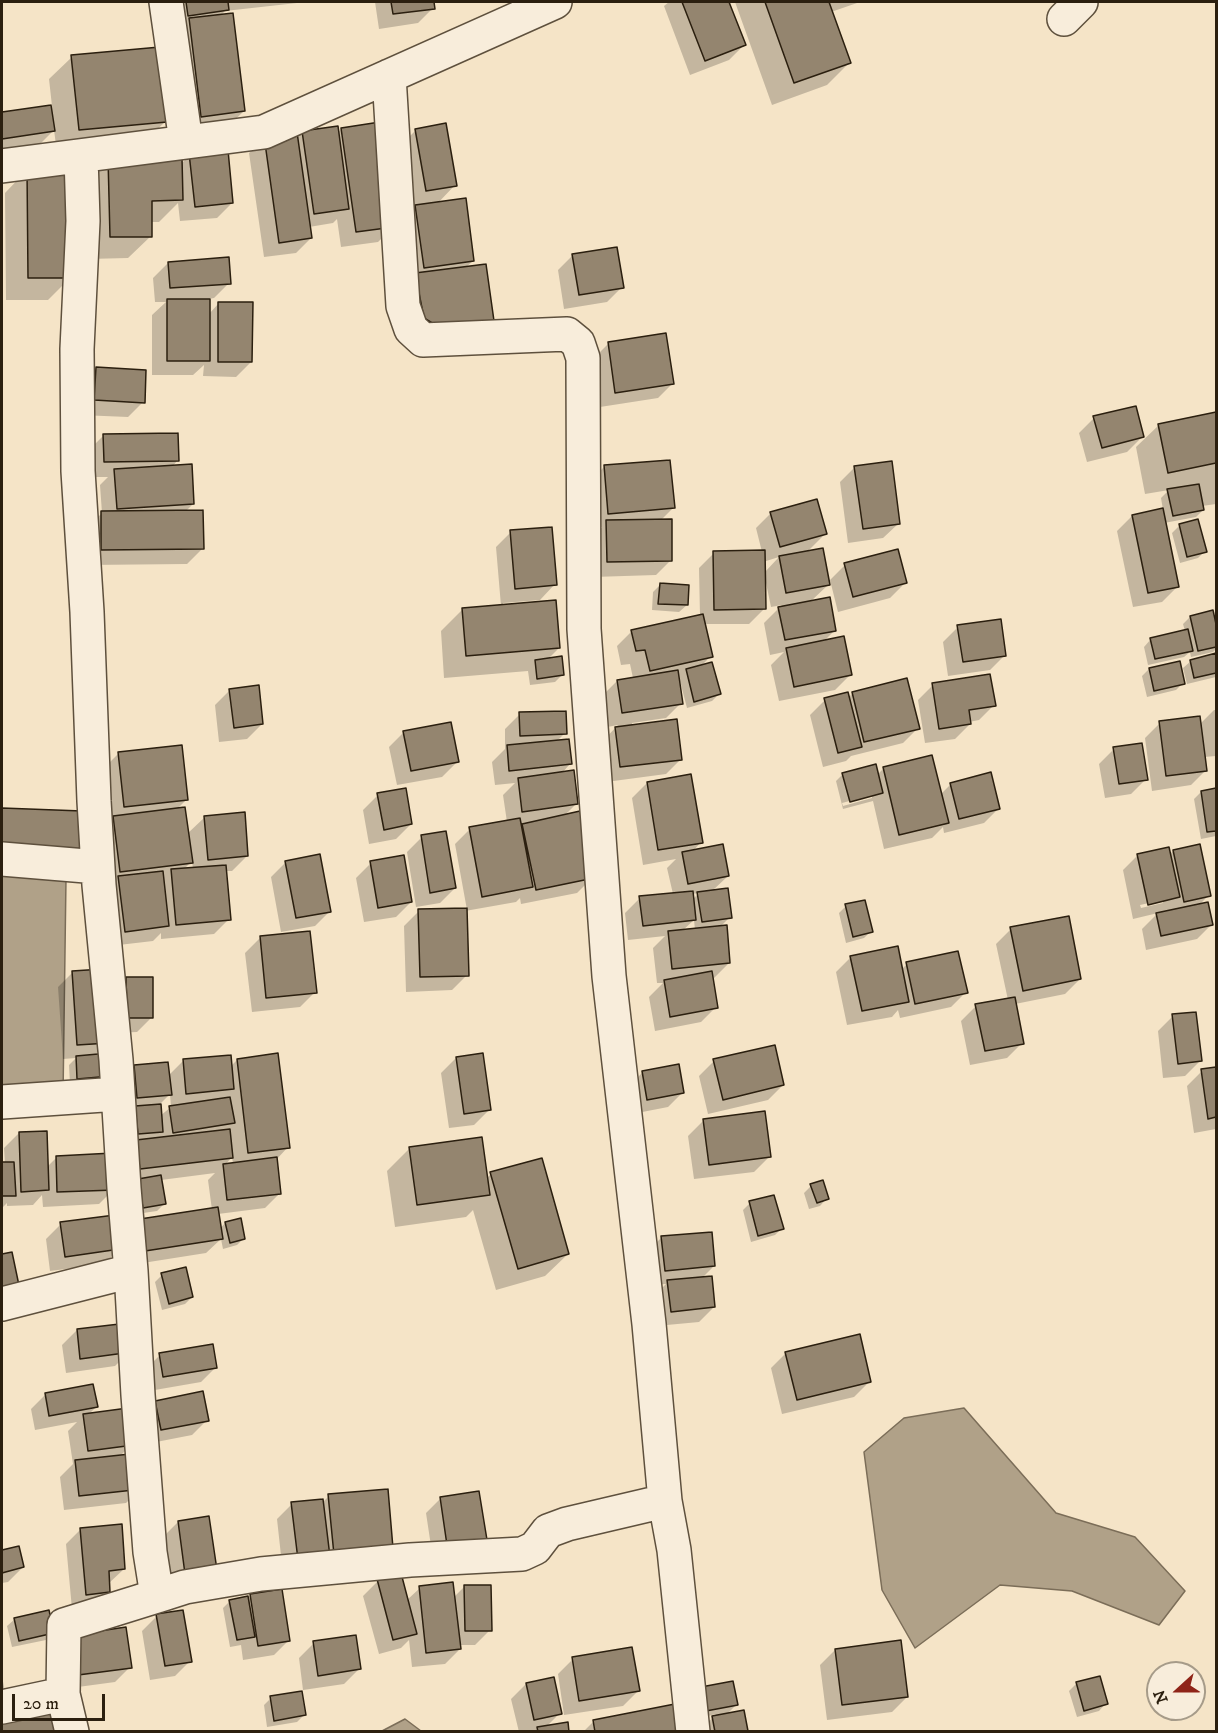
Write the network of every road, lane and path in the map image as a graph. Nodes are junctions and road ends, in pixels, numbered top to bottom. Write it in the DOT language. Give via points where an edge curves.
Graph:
graph roads {
  1 [pos="166,2"];
  2 [pos="555,2"];
  3 [pos="389,76"];
  4 [pos="186,142"];
  5 [pos="81,156"];
  6 [pos="2,166"];
  7 [pos="2,859"];
  8 [pos="98,867"];
  9 [pos="118,1094"];
  10 [pos="2,1102"];
  11 [pos="131,1271"];
  12 [pos="2,1304"];
  13 [pos="665,1502"];
  14 [pos="157,1596"];
  15 [pos="63,1694"];
  16 [pos="2,1707"];
  17 [pos="72,1731"];
  18 [pos="693,1731"];
  1 -- 4 [label="street"];
  2 -- 3 [label="street"];
  3 -- 4 [label="street" via="264,132"];
  3 -- 13 [label="street" via="403,306 411,329 423,340 567,334 578,343 583,358 584,629 608,964"];
  4 -- 5 [label="street"];
  5 -- 6 [label="street"];
  5 -- 8 [label="street" via="78,471"];
  7 -- 8 [label="street"];
  8 -- 9 [label="street"];
  9 -- 10 [label="street"];
  9 -- 11 [label="street"];
  11 -- 12 [label="street"];
  11 -- 14 [label="street" via="149,1540"];
  13 -- 14 [label="street" via="567,1524 548,1531 535,1548 522,1554 261,1574 185,1587"];
  13 -- 18 [label="street" via="674,1550"];
  14 -- 15 [label="street" via="64,1625"];
  15 -- 16 [label="street"];
  15 -- 17 [label="street"];
}
